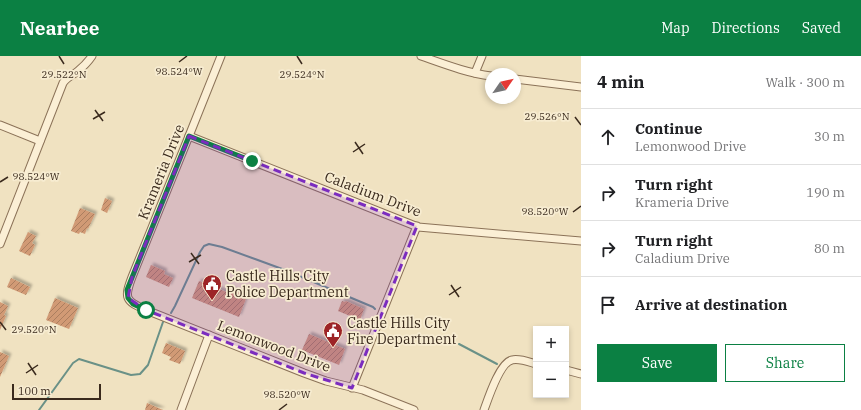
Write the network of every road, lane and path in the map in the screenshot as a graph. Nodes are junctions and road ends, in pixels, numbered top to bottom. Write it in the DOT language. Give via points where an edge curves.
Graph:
graph roads {
  1 [pos="92,56"];
  2 [pos="221,56"];
  3 [pos="422,56"];
  4 [pos="482,56"];
  5 [pos="475,73"];
  6 [pos="485,75"];
  7 [pos="521,80"];
  8 [pos="581,87"];
  9 [pos="0,125"];
  10 [pos="189,136"];
  11 [pos="40,141"];
  12 [pos="417,226"];
  13 [pos="581,241"];
  14 [pos="0,244"];
  15 [pos="128,298"];
  16 [pos="209,335"];
  17 [pos="533,363"];
  18 [pos="569,371"];
  19 [pos="581,374"];
  20 [pos="352,388"];
  21 [pos="181,410"];
  22 [pos="414,410"];
  23 [pos="484,410"];
  1 -- 11 [label="street" via="77,72 66,78"];
  2 -- 10 [label="street, Krameria Drive"];
  3 -- 5 [label="street"];
  4 -- 5 [label="street"];
  5 -- 6 [label="street"];
  7 -- 8 [label="street"];
  9 -- 11 [label="street"];
  10 -- 12 [label="street, Caladium Drive"];
  10 -- 15 [label="street, Krameria Drive" via="127,290"];
  11 -- 14 [label="street"];
  12 -- 13 [label="street, Caladium Drive"];
  12 -- 20 [label="street"];
  15 -- 16 [label="street, Lemonwood Drive" via="133,304 146,310"];
  16 -- 20 [label="street, Lemonwood Drive" via="311,376"];
  16 -- 21 [label="street"];
  17 -- 23 [label="street" via="509,360 501,368"];
  18 -- 19 [label="street"];
  20 -- 22 [label="street, Lemonwood Drive"];
}
